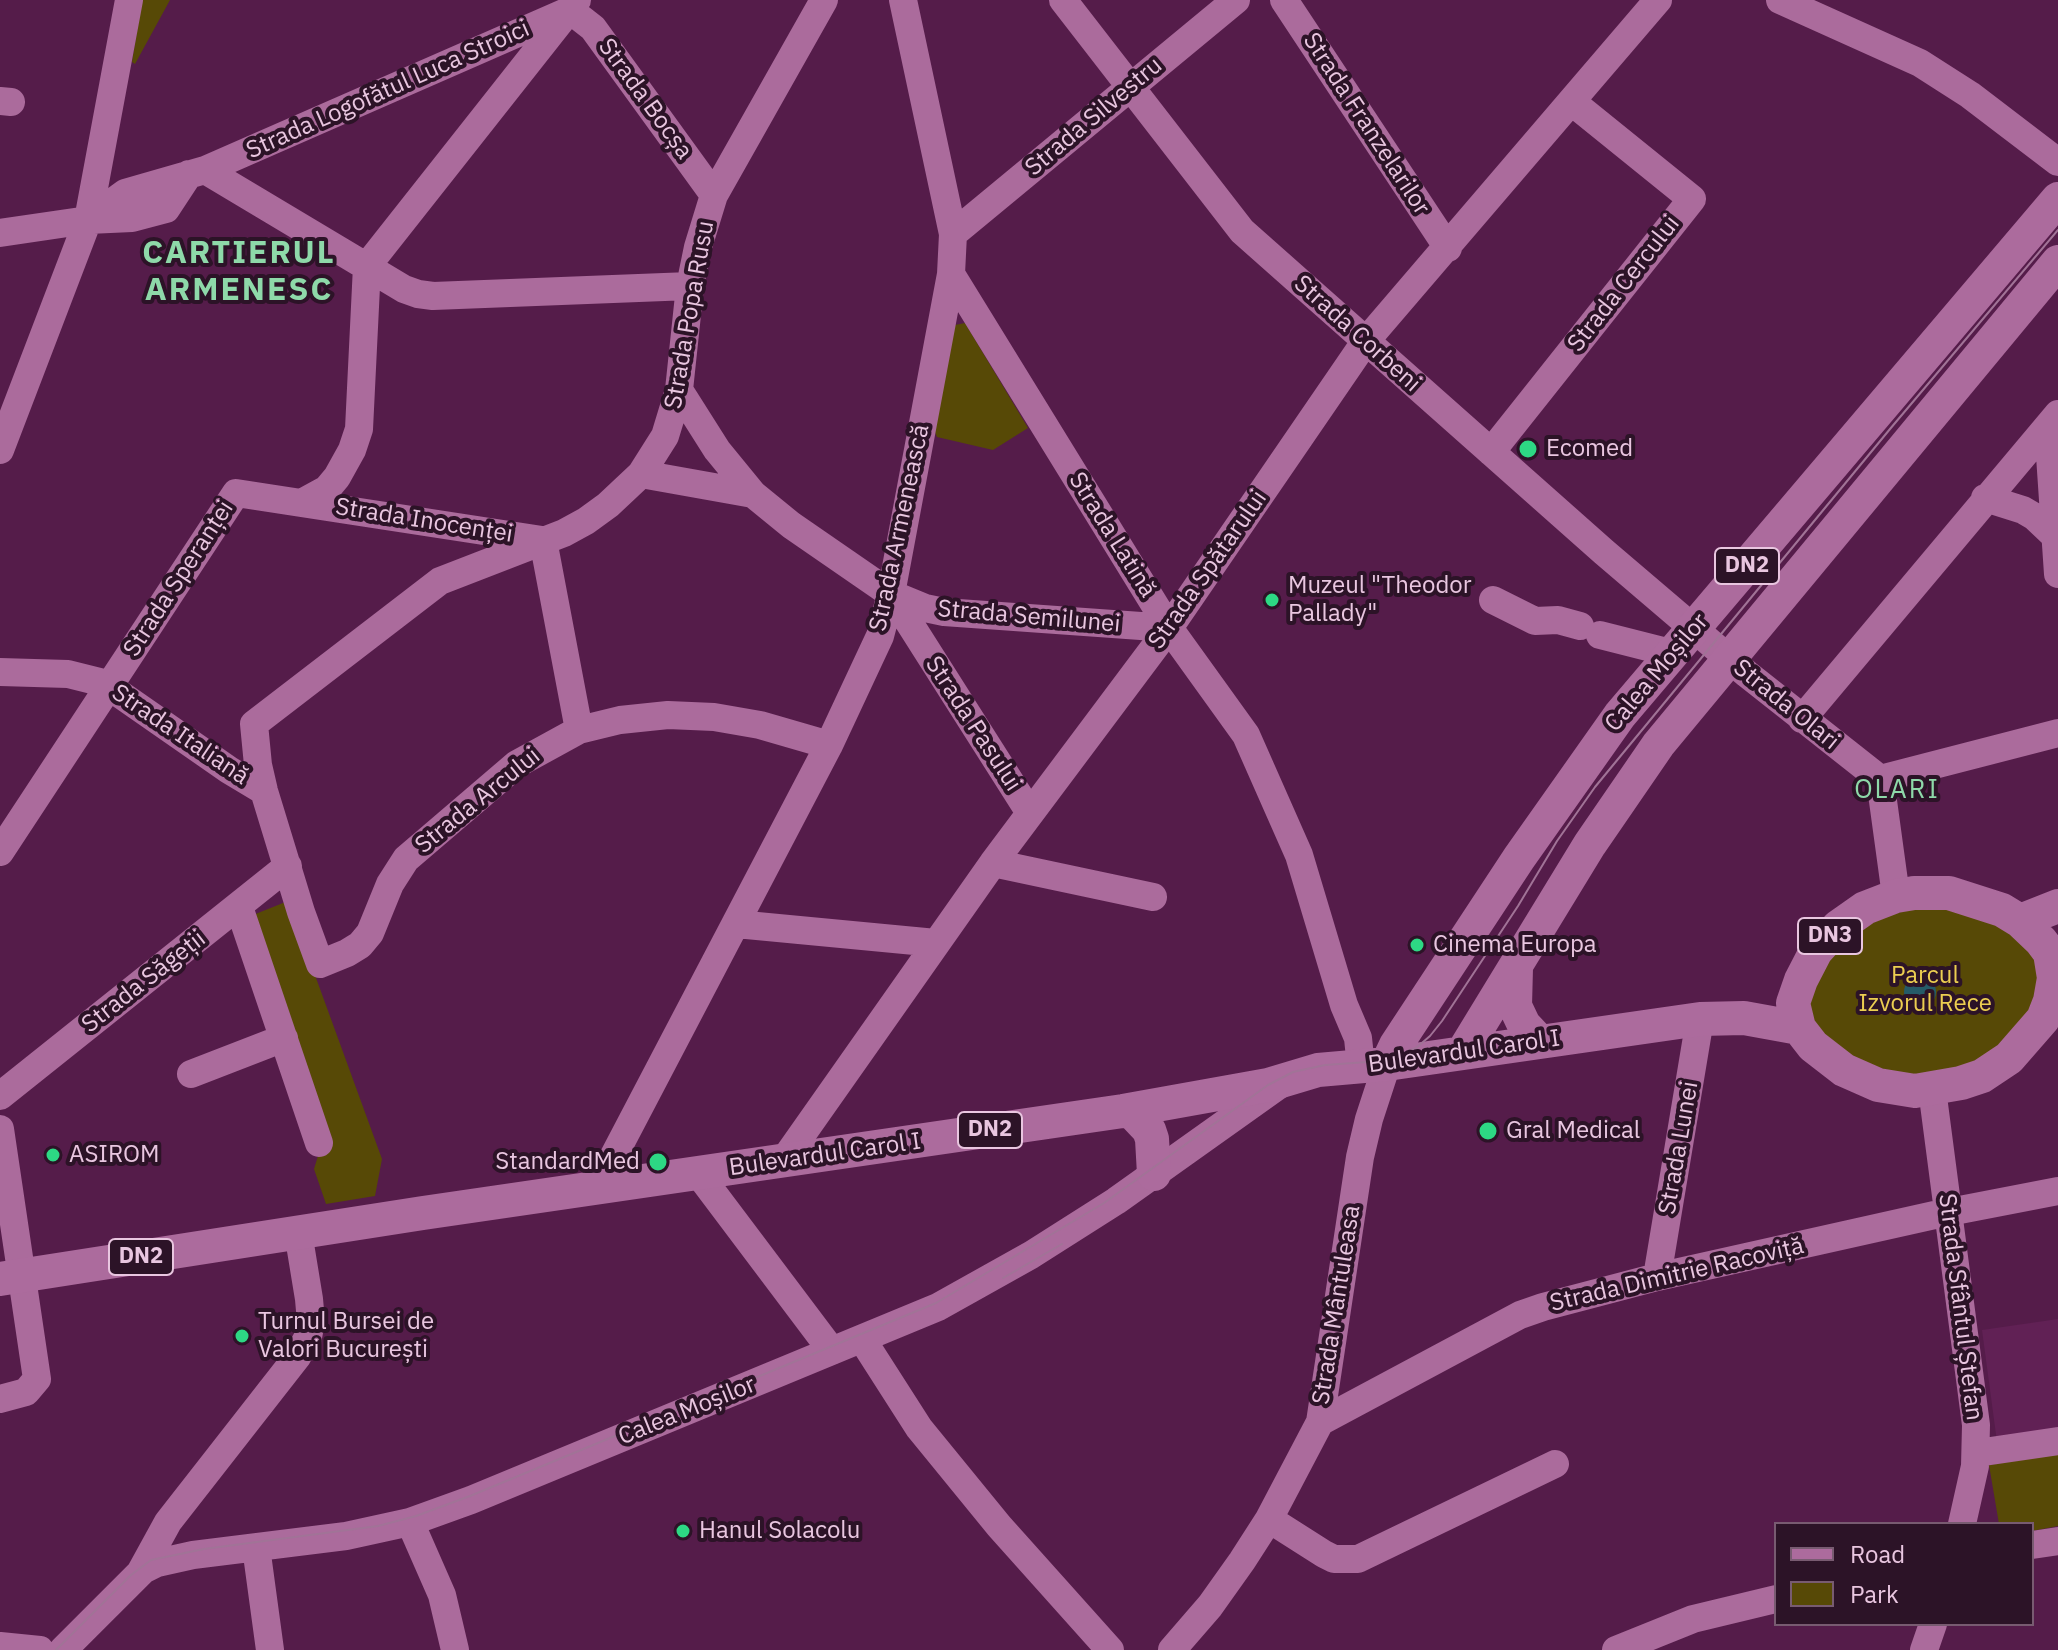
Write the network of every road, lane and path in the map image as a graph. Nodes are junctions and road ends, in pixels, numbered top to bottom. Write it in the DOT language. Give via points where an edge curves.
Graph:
graph roads {
  1 [pos="129,0"];
  2 [pos="824,0"];
  3 [pos="903,0"];
  4 [pos="1063,0"];
  5 [pos="1236,0"];
  6 [pos="1284,0"];
  7 [pos="1658,0"];
  8 [pos="1780,0"];
  9 [pos="574,5"];
  10 [pos="1131,86"];
  11 [pos="1572,102"];
  12 [pos="2058,162"];
  13 [pos="197,172"];
  14 [pos="714,195"];
  15 [pos="2058,199"];
  16 [pos="88,220"];
  17 [pos="0,233"];
  18 [pos="953,234"];
  19 [pos="1448,248"];
  20 [pos="2058,262"];
  21 [pos="367,266"];
  22 [pos="951,274"];
  23 [pos="690,286"];
  24 [pos="1365,342"];
  25 [pos="679,390"];
  26 [pos="2053,420"];
  27 [pos="0,450"];
  28 [pos="1491,452"];
  29 [pos="641,474"];
  30 [pos="753,494"];
  31 [pos="1985,498"];
  32 [pos="305,501"];
  33 [pos="435,523"];
  34 [pos="2054,535"];
  35 [pos="543,540"];
  36 [pos="2058,574"];
  37 [pos="440,581"];
  38 [pos="891,594"];
  39 [pos="1493,600"];
  40 [pos="1169,628"];
  41 [pos="1682,641"];
  42 [pos="1730,660"];
  43 [pos="0,672"];
  44 [pos="109,685"];
  45 [pos="1802,719"];
  46 [pos="579,730"];
  47 [pos="2058,733"];
  48 [pos="829,745"];
  49 [pos="1880,779"];
  50 [pos="264,791"];
  51 [pos="1030,813"];
  52 [pos="0,852"];
  53 [pos="993,863"];
  54 [pos="288,866"];
  55 [pos="1896,896"];
  56 [pos="1153,897"];
  57 [pos="2058,906"];
  58 [pos="239,907"];
  59 [pos="2020,921"];
  60 [pos="736,924"];
  61 [pos="936,943"];
  62 [pos="2054,954"];
  63 [pos="1516,968"];
  64 [pos="2054,999"];
  65 [pos="1796,1015"];
  66 [pos="1700,1019"];
  67 [pos="284,1038"];
  68 [pos="1539,1041"];
  69 [pos="1463,1052"];
  70 [pos="1374,1066"];
  71 [pos="191,1074"];
  72 [pos="1283,1082"];
  73 [pos="1932,1089"];
  74 [pos="0,1096"];
  75 [pos="1130,1110"];
  76 [pos="0,1129"];
  77 [pos="319,1143"];
  78 [pos="784,1160"];
  79 [pos="698,1173"];
  80 [pos="1154,1174"];
  81 [pos="597,1188"];
  82 [pos="2058,1191"];
  83 [pos="1948,1212"];
  84 [pos="300,1246"];
  85 [pos="12,1277"];
  86 [pos="1657,1277"];
  87 [pos="862,1339"];
  88 [pos="832,1351"];
  89 [pos="0,1399"];
  90 [pos="1320,1422"];
  91 [pos="2058,1441"];
  92 [pos="1977,1453"];
  93 [pos="1555,1464"];
  94 [pos="1269,1519"];
  95 [pos="168,1522"];
  96 [pos="410,1522"];
  97 [pos="1962,1522"];
  98 [pos="2058,1541"];
  99 [pos="2034,1545"];
  100 [pos="256,1547"];
  101 [pos="175,1558"];
  102 [pos="140,1573"];
  103 [pos="1774,1599"];
  104 [pos="1932,1626"];
  105 [pos="0,1646"];
  106 [pos="40,1650"];
  107 [pos="63,1650"];
  108 [pos="270,1650"];
  109 [pos="455,1650"];
  110 [pos="1110,1650"];
  111 [pos="1172,1650"];
  112 [pos="1616,1650"];
  113 [pos="1924,1650"];
  1 -- 16 [label="street"];
  2 -- 14 [label="street, Strada Popa Rusu"];
  3 -- 18 [label="street, Strada Armenească"];
  4 -- 10 [label="street, Strada Corbeni"];
  5 -- 10 [label="street, Strada Silvestru"];
  6 -- 19 [label="street, Strada Franzelarilor"];
  7 -- 11 [label="street, Strada Spătarului"];
  8 -- 12 [label="street" via="1920,63"];
  9 -- 13 [label="street, Strada Logofătul Luca Stroici"];
  9 -- 14 [label="street, Strada Bocșa"];
  9 -- 21 [label="street"];
  10 -- 18 [label="street, Strada Silvestru"];
  10 -- 24 [label="street, Strada Corbeni" via="1242,231"];
  11 -- 19 [label="street, Strada Spătarului"];
  11 -- 28 [label="street, Strada Cercului" via="1692,199"];
  13 -- 16 [label="street, Strada Logofătul Luca Stroici" via="132,218"];
  13 -- 21 [label="street"];
  14 -- 23 [label="street, Strada Popa Rusu"];
  15 -- 41 [label="main road, Calea Moșilor / DN2"];
  16 -- 17 [label="street, Strada Logofătul Luca Stroici"];
  16 -- 27 [label="street"];
  18 -- 22 [label="street, Strada Armenească"];
  19 -- 24 [label="street, Strada Spătarului"];
  20 -- 42 [label="main road, Calea Moșilor / DN2"];
  21 -- 23 [label="street" via="404,289 433,296"];
  21 -- 32 [label="street" via="359,429 337,477"];
  22 -- 38 [label="street, Strada Armenească"];
  22 -- 40 [label="street, Strada Latină"];
  23 -- 25 [label="street, Strada Popa Rusu"];
  24 -- 28 [label="street, Strada Corbeni"];
  24 -- 40 [label="street, Strada Spătarului"];
  25 -- 29 [label="street, Strada Popa Rusu" via="665,436"];
  25 -- 30 [label="street"];
  26 -- 31 [label="street"];
  26 -- 34 [label="street"];
  28 -- 41 [label="street, Strada Corbeni"];
  29 -- 30 [label="street"];
  29 -- 35 [label="street, Strada Popa Rusu" via="586,521"];
  30 -- 38 [label="street"];
  31 -- 34 [label="street" via="2023,510"];
  31 -- 45 [label="street"];
  32 -- 33 [label="street, Strada Inocenței"];
  32 -- 44 [label="street, Strada Speranței" via="236,493"];
  33 -- 35 [label="street, Strada Inocenței"];
  33 -- 37 [label="street" via="460,538 462,557"];
  34 -- 36 [label="street"];
  35 -- 37 [label="street, Strada Popa Rusu"];
  35 -- 46 [label="street"];
  37 -- 50 [label="street, Strada Popa Rusu" via="254,724"];
  38 -- 40 [label="street, Strada Semilunei" via="944,612"];
  38 -- 48 [label="street, Strada Armenească" via="880,636"];
  38 -- 51 [label="street, Strada Pasului"];
  39 -- 41 [label="street" via="1535,621 1558,620 1590,630"];
  40 -- 51 [label="street, Strada Spătarului"];
  40 -- 70 [label="street, Strada Latină" via="1246,735 1299,855 1344,1005"];
  41 -- 42 [label="street, Strada Olari"];
  41 -- 70 [label="main road, Calea Moșilor / DN2" via="1589,755 1396,1045"];
  42 -- 45 [label="street, Strada Olari"];
  42 -- 63 [label="main road, Calea Moșilor / DN2" via="1658,745 1590,844"];
  43 -- 44 [label="street, Strada Italiană" via="74,674"];
  44 -- 50 [label="street, Strada Italiană"];
  44 -- 52 [label="street, Strada Speranței"];
  45 -- 49 [label="street, Strada Olari"];
  46 -- 48 [label="street, Strada Arcului" via="620,720 699,716 760,725"];
  46 -- 54 [label="street, Strada Arcului" via="517,764 406,859 370,933 347,953 320,964"];
  47 -- 49 [label="street"];
  48 -- 60 [label="street, Strada Armenească"];
  49 -- 55 [label="street"];
  50 -- 54 [label="street"];
  51 -- 53 [label="street, Strada Spătarului"];
  53 -- 56 [label="street"];
  53 -- 61 [label="street, Strada Spătarului"];
  54 -- 58 [label="street, Strada Săgeții"];
  55 -- 59 [label="main road, DN3" via="1949,893"];
  55 -- 65 [label="main road, DN3" via="1865,908 1816,951 1801,980"];
  57 -- 59 [label="main road"];
  58 -- 67 [label="street"];
  58 -- 74 [label="street, Strada Săgeții"];
  59 -- 62 [label="main road, DN3"];
  60 -- 61 [label="street"];
  60 -- 81 [label="street, Strada Armenească"];
  61 -- 78 [label="street, Strada Spătarului"];
  62 -- 64 [label="main road, DN3"];
  63 -- 68 [label="main road" via="1515,1006"];
  63 -- 69 [label="main road, Calea Moșilor / DN2"];
  64 -- 73 [label="main road, DN3" via="2009,1058 1982,1076"];
  65 -- 66 [label="main road, Bulevardul Carol I"];
  65 -- 73 [label="main road, DN3" via="1813,1046 1844,1070 1878,1085"];
  66 -- 68 [label="main road, Bulevardul Carol I"];
  66 -- 86 [label="street, Strada Lunei"];
  67 -- 71 [label="street"];
  67 -- 77 [label="street"];
  68 -- 69 [label="main road, Bulevardul Carol I"];
  69 -- 70 [label="main road, Bulevardul Carol I / DN2"];
  70 -- 72 [label="main road, Bulevardul Carol I / DN2" via="1318,1070"];
  70 -- 90 [label="street, Strada Mântuleasa"];
  72 -- 75 [label="main road, Bulevardul Carol I / DN2"];
  72 -- 80 [label="street, Calea Moșilor"];
  73 -- 83 [label="street, Strada Sfântul Ștefan"];
  75 -- 78 [label="main road, Bulevardul Carol I / DN2"];
  75 -- 80 [label="main road" via="1149,1130"];
  76 -- 85 [label="street"];
  78 -- 79 [label="main road, Bulevardul Carol I / DN2"];
  79 -- 81 [label="main road, Bulevardul Carol I / DN2"];
  79 -- 88 [label="street"];
  80 -- 87 [label="street, Calea Moșilor" via="1018,1262 938,1307"];
  81 -- 84 [label="main road, Bulevardul Carol I / DN2"];
  82 -- 83 [label="street, Strada Dimitrie Racoviță"];
  83 -- 86 [label="street, Strada Dimitrie Racoviță"];
  83 -- 92 [label="street, Strada Sfântul Ștefan"];
  84 -- 85 [label="main road, Bulevardul Carol I / DN2"];
  84 -- 95 [label="street" via="311,1322 308,1337"];
  85 -- 89 [label="street" via="37,1379 26,1392"];
  86 -- 90 [label="street, Strada Dimitrie Racoviță" via="1520,1315"];
  87 -- 88 [label="street, Calea Moșilor"];
  87 -- 110 [label="street" via="919,1428"];
  88 -- 96 [label="street, Calea Moșilor"];
  90 -- 94 [label="street, Strada Mântuleasa"];
  91 -- 92 [label="street"];
  92 -- 97 [label="street, Strada Sfântul Ștefan"];
  93 -- 94 [label="street" via="1358,1559 1334,1559"];
  94 -- 111 [label="street, Strada Mântuleasa" via="1210,1606"];
  95 -- 101 [label="street" via="168,1545"];
  95 -- 102 [label="street"];
  96 -- 100 [label="street, Calea Moșilor"];
  96 -- 109 [label="street" via="442,1595"];
  98 -- 99 [label="street"];
  100 -- 101 [label="street, Calea Moșilor"];
  100 -- 108 [label="street"];
  101 -- 102 [label="street, Calea Moșilor"];
  102 -- 107 [label="street, Calea Moșilor"];
  103 -- 112 [label="street" via="1693,1619"];
  104 -- 113 [label="street"];
  105 -- 106 [label="street"];
}
